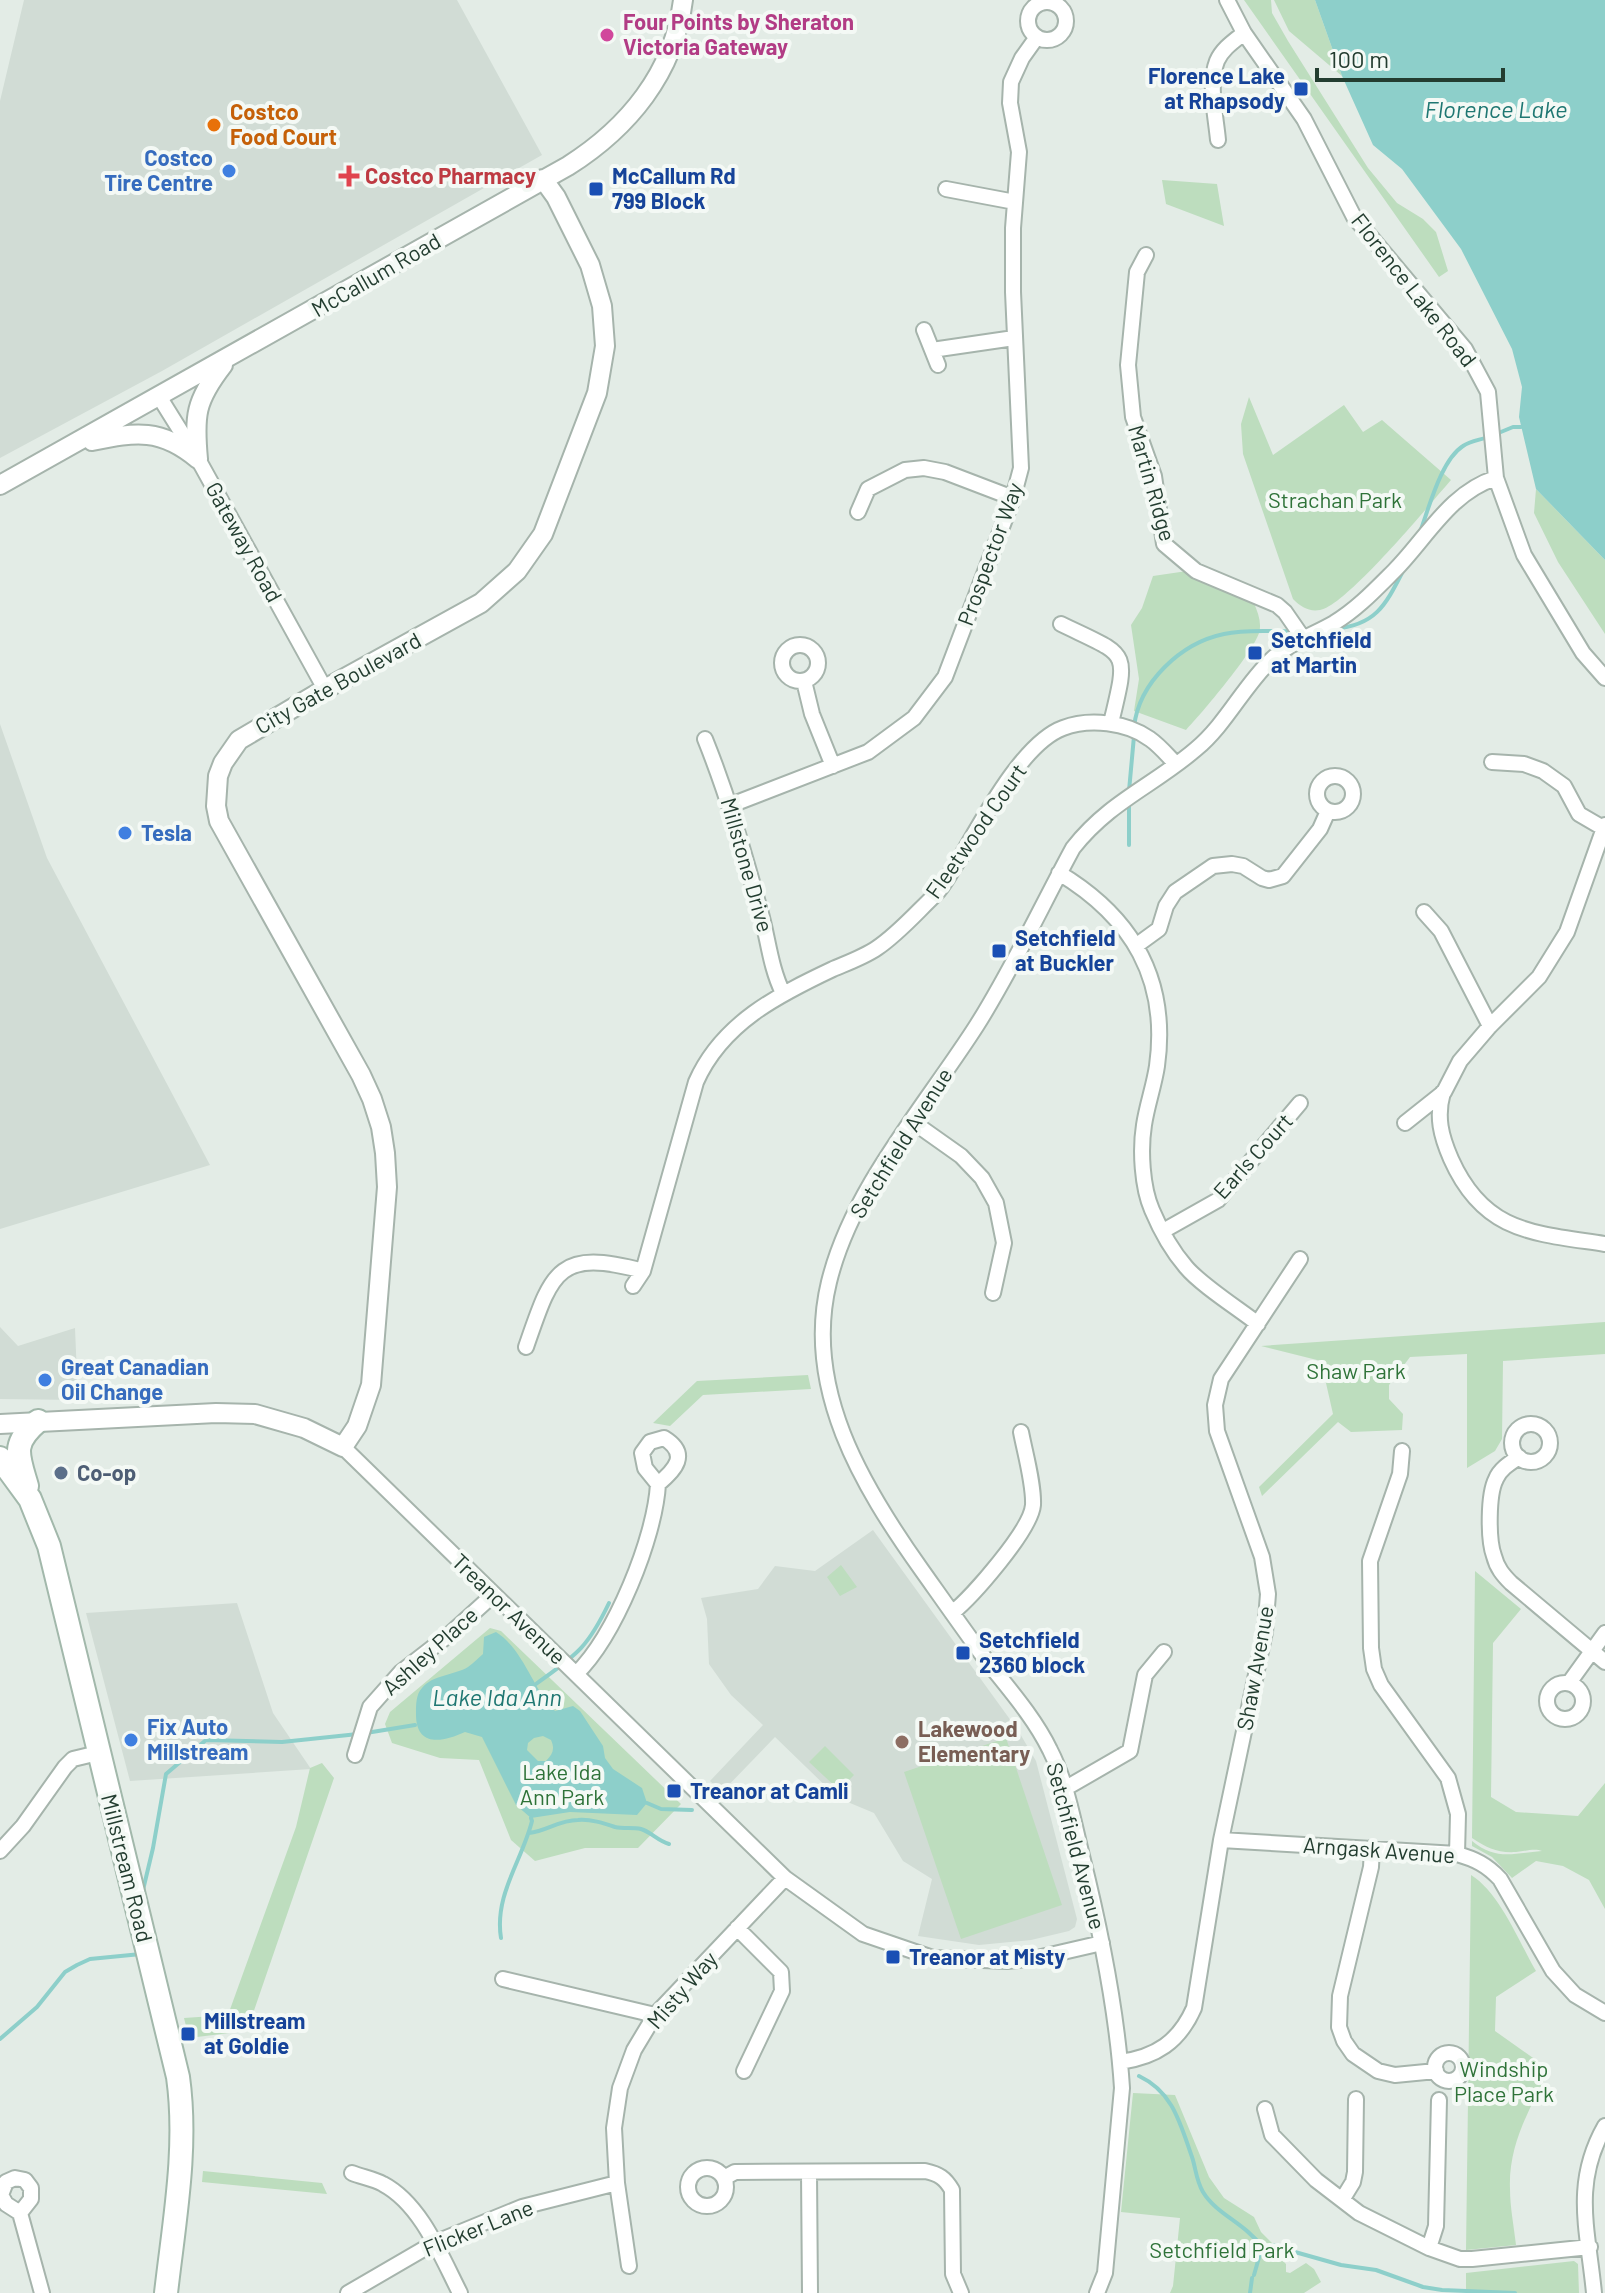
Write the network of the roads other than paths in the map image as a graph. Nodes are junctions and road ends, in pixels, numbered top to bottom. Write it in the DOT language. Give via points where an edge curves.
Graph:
graph roads {
  1 [pos="683,0"];
  2 [pos="1227,0"];
  3 [pos="1244,33"];
  4 [pos="1037,37"];
  5 [pos="1218,140"];
  6 [pos="543,179"];
  7 [pos="946,189"];
  8 [pos="1015,202"];
  9 [pos="1146,255"];
  10 [pos="924,330"];
  11 [pos="1014,338"];
  12 [pos="932,350"];
  13 [pos="227,360"];
  14 [pos="938,365"];
  15 [pos="160,398"];
  16 [pos="78,443"];
  17 [pos="198,459"];
  18 [pos="1496,478"];
  19 [pos="0,485"];
  20 [pos="1013,498"];
  21 [pos="858,512"];
  22 [pos="1061,624"];
  23 [pos="1303,638"];
  24 [pos="1605,678"];
  25 [pos="804,681"];
  26 [pos="325,689"];
  27 [pos="1111,723"];
  28 [pos="705,739"];
  29 [pos="1492,762"];
  30 [pos="1176,764"];
  31 [pos="833,766"];
  32 [pos="731,805"];
  33 [pos="1328,811"];
  34 [pos="1604,827"];
  35 [pos="1059,873"];
  36 [pos="1424,912"];
  37 [pos="1137,945"];
  38 [pos="783,993"];
  39 [pos="1490,1026"];
  40 [pos="1444,1092"];
  41 [pos="1300,1103"];
  42 [pos="913,1122"];
  43 [pos="1405,1123"];
  44 [pos="1163,1231"];
  45 [pos="1605,1244"];
  46 [pos="1300,1259"];
  47 [pos="643,1271"];
  48 [pos="633,1286"];
  49 [pos="993,1293"];
  50 [pos="1258,1324"];
  51 [pos="526,1347"];
  52 [pos="38,1421"];
  53 [pos="0,1424"];
  54 [pos="1021,1432"];
  55 [pos="343,1447"];
  56 [pos="1402,1451"];
  57 [pos="1519,1457"];
  58 [pos="0,1458"];
  59 [pos="658,1484"];
  60 [pos="30,1499"];
  61 [pos="493,1595"];
  62 [pos="952,1613"];
  63 [pos="1605,1633"];
  64 [pos="1591,1650"];
  65 [pos="1164,1652"];
  66 [pos="1605,1662"];
  67 [pos="576,1674"];
  68 [pos="1569,1683"];
  69 [pos="98,1753"];
  70 [pos="355,1755"];
  71 [pos="1066,1788"];
  72 [pos="1221,1840"];
  73 [pos="1372,1848"];
  74 [pos="0,1851"];
  75 [pos="1457,1854"];
  76 [pos="785,1878"];
  77 [pos="737,1928"];
  78 [pos="1102,1943"];
  79 [pos="503,1979"];
  80 [pos="1605,2013"];
  81 [pos="655,2015"];
  82 [pos="1120,2062"];
  83 [pos="744,2071"];
  84 [pos="1436,2071"];
  85 [pos="1356,2099"];
  86 [pos="1439,2100"];
  87 [pos="1265,2109"];
  88 [pos="1605,2126"];
  89 [pos="352,2173"];
  90 [pos="809,2173"];
  91 [pos="724,2178"];
  92 [pos="617,2183"];
  93 [pos="1342,2200"];
  94 [pos="20,2213"];
  95 [pos="434,2243"];
  96 [pos="1590,2247"];
  97 [pos="1429,2248"];
  98 [pos="629,2266"];
  99 [pos="42,2293"];
  100 [pos="166,2293"];
  101 [pos="348,2293"];
  102 [pos="460,2293"];
  103 [pos="810,2293"];
  104 [pos="961,2293"];
  105 [pos="1097,2293"];
  106 [pos="1594,2293"];
  1 -- 6 [label="street, McCallum Road" via="670,51 643,100 606,140"];
  2 -- 3 [label="street, Florence Lake Road"];
  3 -- 5 [label="street" via="1216,62"];
  3 -- 18 [label="street, Florence Lake Road" via="1304,119 1354,217 1465,349 1488,392"];
  4 -- 8 [label="street, Prospector Way" via="1011,82 1019,152"];
  6 -- 13 [label="street, McCallum Road"];
  6 -- 26 [label="street, City Gate Boulevard" via="590,265 605,325 597,393 550,517 517,571 481,603"];
  7 -- 8 [label="street"];
  8 -- 11 [label="street, Prospector Way"];
  9 -- 23 [label="street, Martin Ridge" via="1137,272 1128,365 1133,417 1154,476 1164,544 1196,571 1277,605"];
  10 -- 12 [label="street"];
  11 -- 12 [label="street"];
  11 -- 20 [label="street, Prospector Way" via="1022,443"];
  12 -- 14 [label="street"];
  13 -- 15 [label="street, McCallum Road"];
  13 -- 17 [label="street" via="196,412"];
  15 -- 16 [label="street, McCallum Road"];
  15 -- 17 [label="street, Gateway Road"];
  16 -- 17 [label="street" via="155,435"];
  16 -- 19 [label="street, McCallum Road"];
  17 -- 26 [label="street, Gateway Road"];
  18 -- 23 [label="street, Setchfield Avenue" via="1476,484 1460,497 1363,603"];
  18 -- 24 [label="street, Florence Lake Road" via="1524,555 1583,653"];
  20 -- 21 [label="street" via="924,468 905,470 868,489"];
  20 -- 31 [label="street, Prospector Way" via="945,677 914,718 868,752"];
  22 -- 27 [label="street" via="1119,656 1122,678"];
  23 -- 30 [label="street, Setchfield Avenue" via="1271,660 1209,737"];
  25 -- 31 [label="street"];
  26 -- 55 [label="street, City Gate Boulevard" via="239,740 223,763 215,791 226,835 361,1075 381,1127 387,1187 371,1385 357,1426"];
  27 -- 30 [label="street, Fleetwood Court" via="1149,738"];
  27 -- 38 [label="street, Fleetwood Court" via="1062,728 1037,744 939,891 876,949"];
  28 -- 32 [label="street, Millstone Drive"];
  29 -- 34 [label="street" via="1543,771 1564,786 1579,814"];
  30 -- 35 [label="street, Setchfield Avenue" via="1100,817"];
  31 -- 32 [label="street, Prospector Way"];
  32 -- 38 [label="street, Millstone Drive"];
  33 -- 37 [label="street" via="1283,876 1269,880 1243,866 1213,866 1175,892 1159,929"];
  34 -- 39 [label="street" via="1567,932 1539,977"];
  35 -- 37 [label="street" via="1108,908"];
  35 -- 42 [label="street, Setchfield Avenue" via="1000,987"];
  36 -- 39 [label="street" via="1441,931"];
  37 -- 44 [label="street" via="1154,986 1160,1026 1143,1128 1143,1167 1151,1207"];
  38 -- 47 [label="street, Fleetwood Court" via="729,1034 702,1069"];
  39 -- 40 [label="street" via="1460,1061"];
  40 -- 43 [label="street"];
  40 -- 45 [label="street" via="1441,1134 1459,1176 1477,1201 1499,1220 1532,1233"];
  41 -- 44 [label="street, Earls Court" via="1218,1200"];
  42 -- 49 [label="street" via="961,1156 996,1203 1004,1243"];
  42 -- 62 [label="street, Setchfield Avenue" via="871,1183 840,1247 824,1307 822,1357 834,1409 863,1477"];
  44 -- 50 [label="street" via="1187,1268"];
  46 -- 50 [label="street, Shaw Avenue"];
  47 -- 48 [label="street, Fleetwood Court"];
  47 -- 51 [label="street" via="591,1261 561,1273 543,1298"];
  50 -- 72 [label="street, Shaw Avenue" via="1221,1379 1215,1405 1217,1431 1262,1557 1268,1594 1265,1632"];
  52 -- 53 [label="street, Treanor Avenue"];
  52 -- 55 [label="street, Treanor Avenue" via="255,1414 304,1428"];
  52 -- 60 [label="main road" via="19,1443"];
  54 -- 62 [label="street" via="1031,1514 969,1600"];
  55 -- 61 [label="street, Treanor Avenue"];
  56 -- 75 [label="street" via="1400,1474 1370,1561 1371,1648 1381,1685 1448,1778 1458,1814"];
  57 -- 64 [label="street" via="1495,1479 1491,1494 1494,1558 1511,1583"];
  58 -- 60 [label="main road, Millstream Road"];
  59 -- 67 [label="street" via="657,1504 627,1594"];
  60 -- 69 [label="main road, Millstream Road" via="49,1546"];
  61 -- 67 [label="street, Treanor Avenue"];
  61 -- 70 [label="street, Ashley Place" via="376,1699"];
  62 -- 71 [label="street, Setchfield Avenue" via="1040,1732"];
  63 -- 64 [label="street"];
  64 -- 66 [label="street"];
  64 -- 68 [label="street"];
  65 -- 71 [label="street" via="1145,1675 1130,1751"];
  67 -- 76 [label="street, Treanor Avenue"];
  69 -- 74 [label="street" via="73,1759"];
  69 -- 100 [label="main road, Millstream Road" via="182,2103"];
  71 -- 78 [label="street, Setchfield Avenue"];
  72 -- 73 [label="street, Arngask Avenue"];
  72 -- 82 [label="street, Shaw Avenue" via="1188,2022 1168,2046"];
  73 -- 75 [label="street, Arngask Avenue"];
  73 -- 84 [label="street" via="1340,1996 1339,2027 1353,2054 1378,2071"];
  75 -- 80 [label="street, Arngask Avenue" via="1490,1868 1553,1971 1575,1995"];
  76 -- 77 [label="street, Misty Way"];
  76 -- 78 [label="street, Treanor Avenue" via="863,1934 933,1958 1007,1961"];
  77 -- 81 [label="street, Misty Way"];
  77 -- 83 [label="street" via="781,1972 782,1991"];
  78 -- 82 [label="street, Setchfield Avenue"];
  79 -- 81 [label="street"];
  81 -- 92 [label="street, Misty Way" via="620,2088 614,2128"];
  82 -- 105 [label="street, Setchfield Avenue" via="1105,2273"];
  85 -- 93 [label="street" via="1355,2172"];
  86 -- 97 [label="street" via="1436,2226"];
  87 -- 93 [label="street" via="1272,2135"];
  88 -- 96 [label="street" via="1592,2148 1586,2175"];
  89 -- 95 [label="street" via="383,2184 407,2202"];
  90 -- 91 [label="street" via="735,2172"];
  90 -- 103 [label="street"];
  90 -- 104 [label="street" via="925,2171 946,2180 952,2190 953,2274"];
  92 -- 95 [label="street, Flicker Lane" via="522,2207"];
  92 -- 98 [label="street, Misty Way"];
  93 -- 97 [label="street"];
  94 -- 99 [label="street"];
  95 -- 101 [label="street, Flicker Lane"];
  95 -- 102 [label="street"];
  96 -- 97 [label="street" via="1472,2259"];
  96 -- 106 [label="street"];
}
